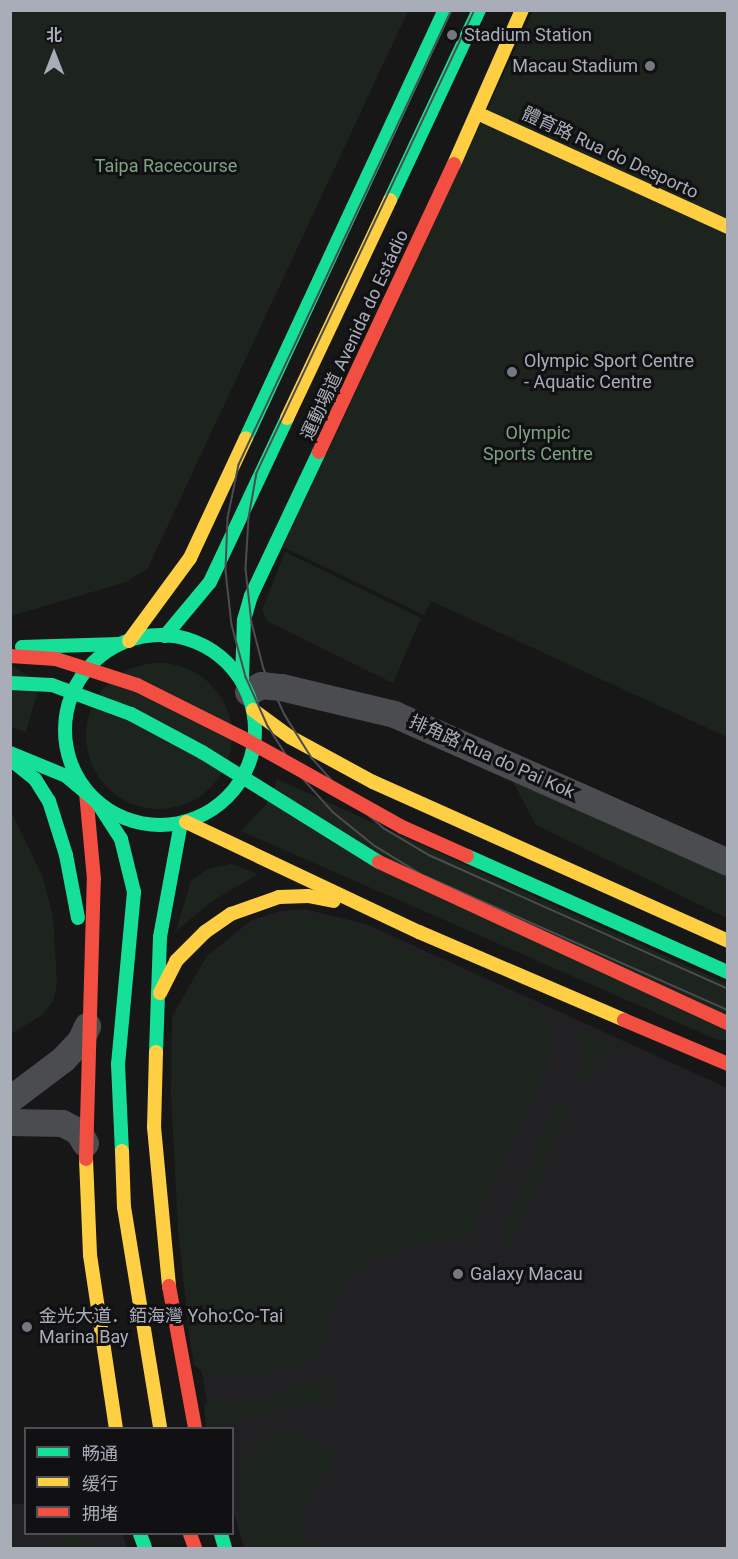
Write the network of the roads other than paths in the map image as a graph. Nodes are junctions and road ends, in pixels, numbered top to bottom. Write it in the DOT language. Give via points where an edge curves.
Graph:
graph roads {
  1 [pos="445,10"];
  2 [pos="479,10"];
  3 [pos="522,10"];
  4 [pos="451,100"];
  5 [pos="434,107"];
  6 [pos="472,110"];
  7 [pos="728,227"];
  8 [pos="165,636"];
  9 [pos="124,643"];
  10 [pos="10,648"];
  11 [pos="10,656"];
  12 [pos="10,684"];
  13 [pos="247,694"];
  14 [pos="10,742"];
  15 [pos="10,753"];
  16 [pos="10,759"];
  17 [pos="71,765"];
  18 [pos="87,792"];
  19 [pos="183,823"];
  20 [pos="728,862"];
  21 [pos="376,912"];
  22 [pos="160,937"];
  23 [pos="92,938"];
  24 [pos="728,941"];
  25 [pos="728,972"];
  26 [pos="89,984"];
  27 [pos="155,1006"];
  28 [pos="728,1023"];
  29 [pos="87,1026"];
  30 [pos="728,1064"];
  31 [pos="10,1099"];
  32 [pos="10,1122"];
  33 [pos="86,1143"];
  34 [pos="116,1427"];
  35 [pos="160,1427"];
  36 [pos="195,1427"];
  1 -- 9 [label="main road" via="190,558"];
  2 -- 5 [label="main road, 運動場道 Avenida do Estádio"];
  3 -- 6 [label="main road, 運動場道 Avenida do Estádio"];
  4 -- 5 [label="main road"];
  5 -- 8 [label="main road, 運動場道 Avenida do Estádio" via="210,582"];
  6 -- 7 [label="main road, 體育路 Rua do Desporto"];
  6 -- 13 [label="main road, 運動場道 Avenida do Estádio" via="251,596 244,620"];
  8 -- 9 [label="main road"];
  8 -- 13 [label="main road" via="188,638 210,647 228,661"];
  9 -- 10 [label="main road"];
  9 -- 17 [label="main road" via="93,663 69,703 64,734"];
  11 -- 25 [label="main road, bridge" via="56,659 137,686 243,738 402,827"];
  12 -- 28 [label="main road, bridge" via="71,690 131,714 202,752 368,856"];
  13 -- 19 [label="main road" via="254,743 242,778 218,805"];
  13 -- 20 [label="street, 排角路 Rua do Pai Kok" via="261,686 281,687 394,714"];
  13 -- 24 [label="main road" via="290,737 373,782"];
  14 -- 17 [label="main road"];
  15 -- 35 [label="main road, bridge" via="66,776 97,802 121,838 135,892 118,1064 124,1208"];
  16 -- 26 [label="main road" via="35,779 56,819 73,887"];
  17 -- 18 [label="main road"];
  18 -- 19 [label="main road" via="99,804 129,821 155,825"];
  18 -- 23 [label="main road" via="94,879"];
  19 -- 21 [label="main road"];
  19 -- 22 [label="main road"];
  21 -- 27 [label="main road" via="308,896 254,903 231,914 188,948 168,974"];
  21 -- 30 [label="main road"];
  22 -- 23 [label="main road" via="147,910 116,907 102,915"];
  22 -- 27 [label="main road"];
  23 -- 26 [label="main road"];
  26 -- 29 [label="main road"];
  27 -- 36 [label="main road" via="154,1127 166,1270"];
  29 -- 31 [label="street" via="80,1041 63,1059"];
  29 -- 33 [label="main road"];
  32 -- 33 [label="street" via="62,1123 78,1131"];
  33 -- 34 [label="main road" via="90,1255"];
}
